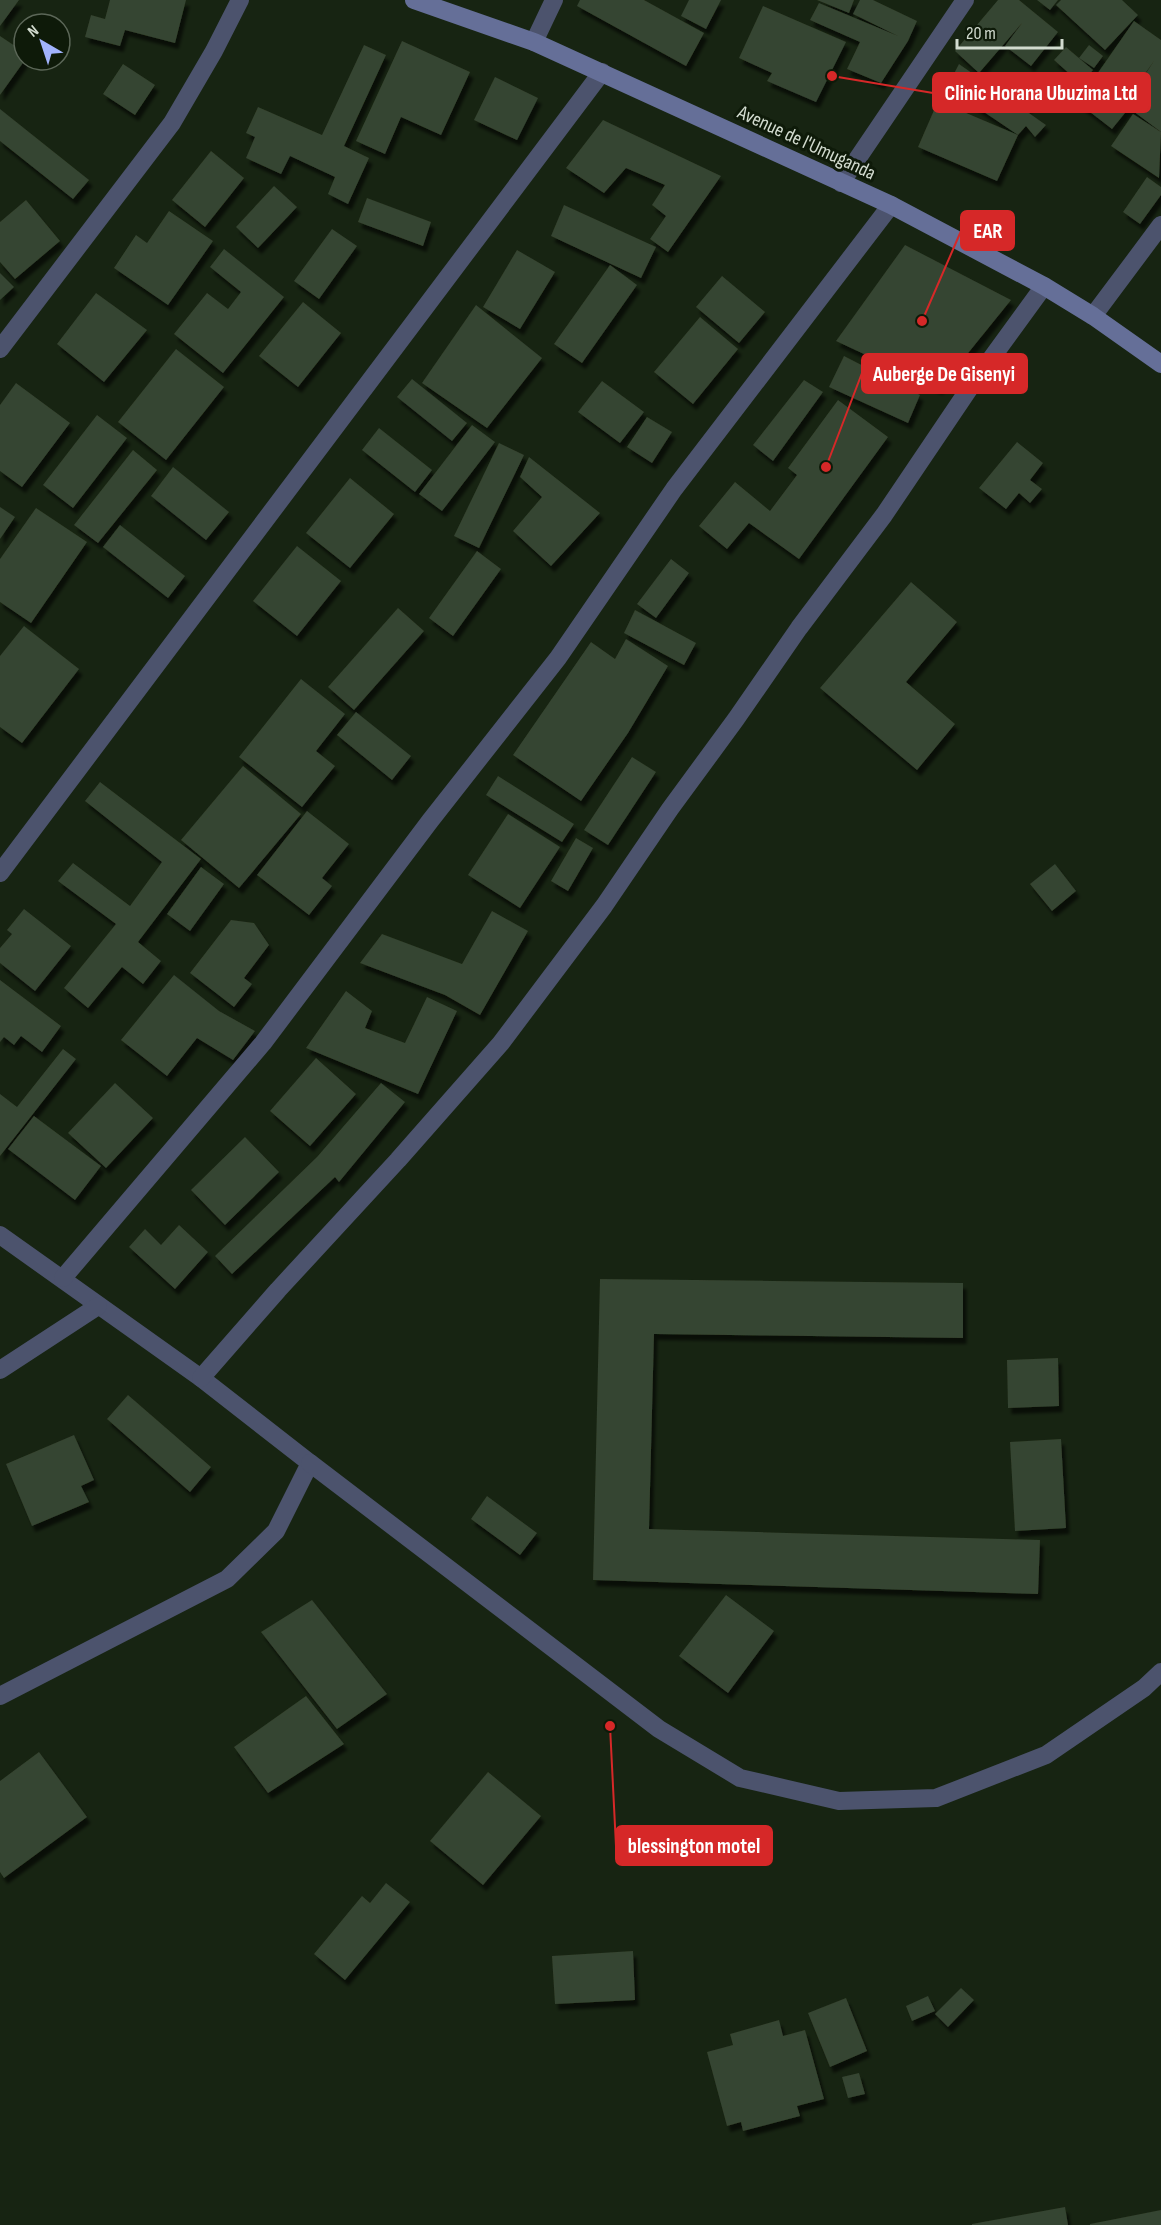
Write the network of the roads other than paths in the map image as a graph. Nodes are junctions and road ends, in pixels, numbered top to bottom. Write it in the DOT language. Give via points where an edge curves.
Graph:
graph roads {
  1 [pos="240,0"];
  2 [pos="414,0"];
  3 [pos="554,0"];
  4 [pos="965,0"];
  5 [pos="534,42"];
  6 [pos="602,72"];
  7 [pos="841,183"];
  8 [pos="891,205"];
  9 [pos="1161,225"];
  10 [pos="1044,286"];
  11 [pos="1093,316"];
  12 [pos="0,349"];
  13 [pos="1161,364"];
  14 [pos="0,873"];
  15 [pos="0,1235"];
  16 [pos="63,1278"];
  17 [pos="98,1306"];
  18 [pos="0,1370"];
  19 [pos="201,1378"];
  20 [pos="310,1463"];
  21 [pos="1161,1672"];
  22 [pos="0,1696"];
  1 -- 12 [label="street" via="172,123"];
  2 -- 5 [label="street, Avenue de l'Umuganda"];
  3 -- 5 [label="street"];
  4 -- 7 [label="street"];
  5 -- 6 [label="street, Avenue de l'Umuganda"];
  6 -- 7 [label="street, Avenue de l'Umuganda"];
  6 -- 14 [label="street"];
  7 -- 8 [label="street, Avenue de l'Umuganda"];
  8 -- 10 [label="street, Avenue de l'Umuganda"];
  8 -- 16 [label="street" via="674,489 558,658 263,1043"];
  9 -- 11 [label="street"];
  10 -- 11 [label="street, Avenue de l'Umuganda"];
  10 -- 19 [label="street" via="604,906 501,1043"];
  11 -- 13 [label="street, Avenue de l'Umuganda"];
  15 -- 16 [label="street"];
  16 -- 17 [label="street"];
  17 -- 18 [label="street"];
  17 -- 19 [label="street"];
  19 -- 20 [label="street"];
  20 -- 21 [label="street" via="659,1729 740,1778 839,1801 936,1798 1046,1755"];
  20 -- 22 [label="street" via="276,1531 228,1580"];
}
